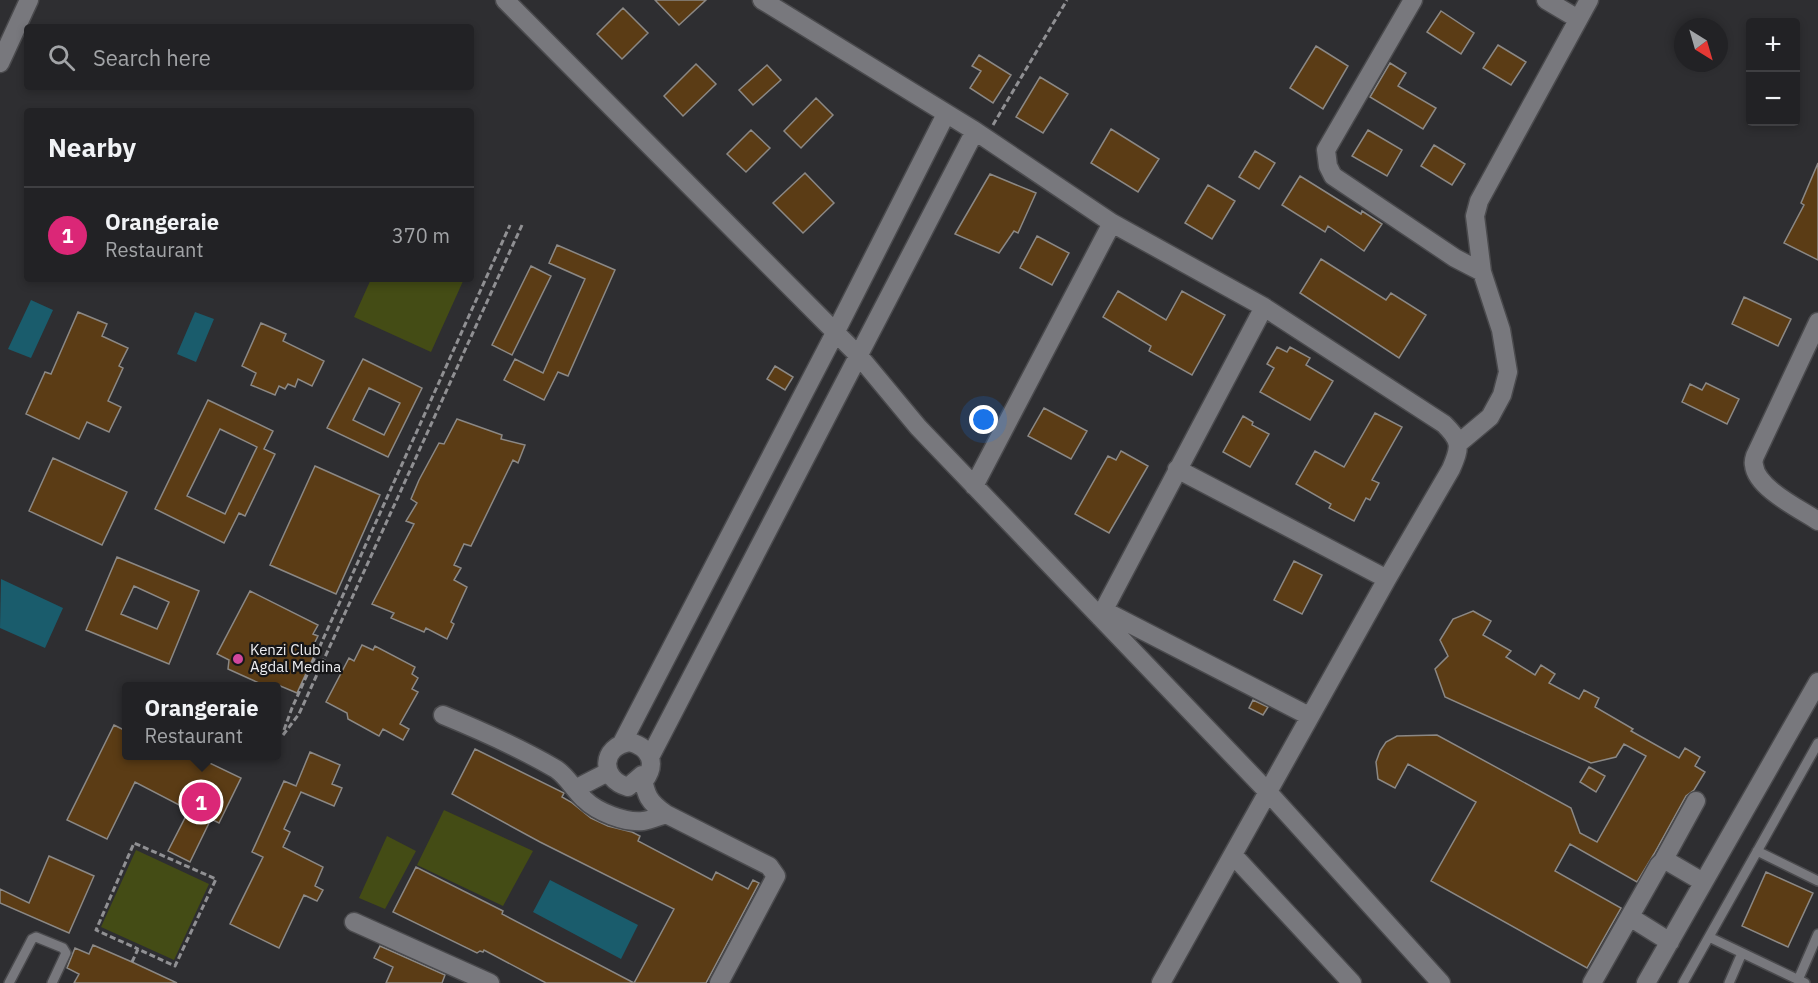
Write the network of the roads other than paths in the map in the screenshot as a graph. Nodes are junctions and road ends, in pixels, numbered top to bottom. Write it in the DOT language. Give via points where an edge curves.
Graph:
graph roads {
  1 [pos="29,0"];
  2 [pos="504,0"];
  3 [pos="762,0"];
  4 [pos="1413,0"];
  5 [pos="1546,0"];
  6 [pos="1589,0"];
  7 [pos="1578,19"];
  8 [pos="0,63"];
  9 [pos="946,114"];
  10 [pos="980,134"];
  11 [pos="1112,223"];
  12 [pos="1482,272"];
  13 [pos="1264,307"];
  14 [pos="1818,322"];
  15 [pos="835,333"];
  16 [pos="859,356"];
  17 [pos="1459,443"];
  18 [pos="1177,469"];
  19 [pos="974,486"];
  20 [pos="1818,521"];
  21 [pos="712,570"];
  22 [pos="1387,579"];
  23 [pos="739,583"];
  24 [pos="1102,614"];
  25 [pos="1818,682"];
  26 [pos="443,715"];
  27 [pos="1309,716"];
  28 [pos="622,743"];
  29 [pos="1818,743"];
  30 [pos="650,757"];
  31 [pos="608,772"];
  32 [pos="642,775"];
  33 [pos="576,789"];
  34 [pos="1267,791"];
  35 [pos="1696,801"];
  36 [pos="666,814"];
  37 [pos="1757,851"];
  38 [pos="1233,855"];
  39 [pos="1663,861"];
  40 [pos="1818,881"];
  41 [pos="1703,882"];
  42 [pos="1630,917"];
  43 [pos="354,922"];
  44 [pos="1818,934"];
  45 [pos="1709,937"];
  46 [pos="1670,942"];
  47 [pos="1742,953"];
  48 [pos="1802,981"];
  49 [pos="9,983"];
  50 [pos="52,983"];
  51 [pos="490,983"];
  52 [pos="719,983"];
  53 [pos="1161,983"];
  54 [pos="1352,983"];
  55 [pos="1441,983"];
  56 [pos="1592,983"];
  57 [pos="1646,983"];
  58 [pos="1683,983"];
  59 [pos="1729,983"];
  1 -- 8 [label="street"];
  2 -- 15 [label="street"];
  3 -- 9 [label="street"];
  4 -- 12 [label="street" via="1326,150 1328,166 1333,176"];
  5 -- 7 [label="street"];
  6 -- 7 [label="street"];
  7 -- 12 [label="street" via="1479,201 1476,216"];
  9 -- 10 [label="street"];
  9 -- 15 [label="street"];
  10 -- 11 [label="street"];
  10 -- 16 [label="street"];
  11 -- 13 [label="street"];
  11 -- 19 [label="street"];
  12 -- 17 [label="street" via="1501,330 1508,372 1490,417"];
  13 -- 17 [label="street" via="1444,424"];
  13 -- 18 [label="street"];
  14 -- 20 [label="street" via="1755,456 1754,467 1768,488"];
  15 -- 16 [label="street"];
  15 -- 21 [label="street"];
  16 -- 19 [label="street"];
  16 -- 23 [label="street"];
  17 -- 22 [label="street" via="1451,469"];
  18 -- 22 [label="street"];
  18 -- 24 [label="street"];
  19 -- 24 [label="street"];
  21 -- 23 [label="street"];
  21 -- 28 [label="street"];
  22 -- 27 [label="street"];
  23 -- 30 [label="street"];
  24 -- 27 [label="street"];
  24 -- 34 [label="street"];
  25 -- 41 [label="street"];
  26 -- 33 [label="street" via="513,745 564,775"];
  27 -- 34 [label="street"];
  28 -- 30 [label="street" via="639,744"];
  28 -- 31 [label="street" via="609,755"];
  29 -- 37 [label="lane"];
  30 -- 32 [label="street" via="649,774 644,781"];
  31 -- 32 [label="street" via="628,786"];
  31 -- 33 [label="street"];
  32 -- 36 [label="street" via="648,799"];
  33 -- 36 [label="street" via="593,807 623,818 644,821"];
  34 -- 38 [label="street"];
  34 -- 55 [label="street"];
  35 -- 39 [label="street"];
  36 -- 52 [label="street" via="769,867 776,876"];
  37 -- 40 [label="lane"];
  37 -- 45 [label="lane"];
  38 -- 53 [label="street"];
  38 -- 54 [label="street"];
  39 -- 41 [label="street"];
  39 -- 42 [label="street"];
  41 -- 46 [label="street"];
  42 -- 46 [label="street"];
  42 -- 56 [label="street"];
  43 -- 51 [label="street"];
  44 -- 48 [label="lane"];
  45 -- 47 [label="lane"];
  45 -- 58 [label="lane"];
  46 -- 57 [label="street"];
  47 -- 48 [label="lane"];
  47 -- 59 [label="lane"];
  49 -- 50 [label="lane" via="36,937 66,953"];
}
